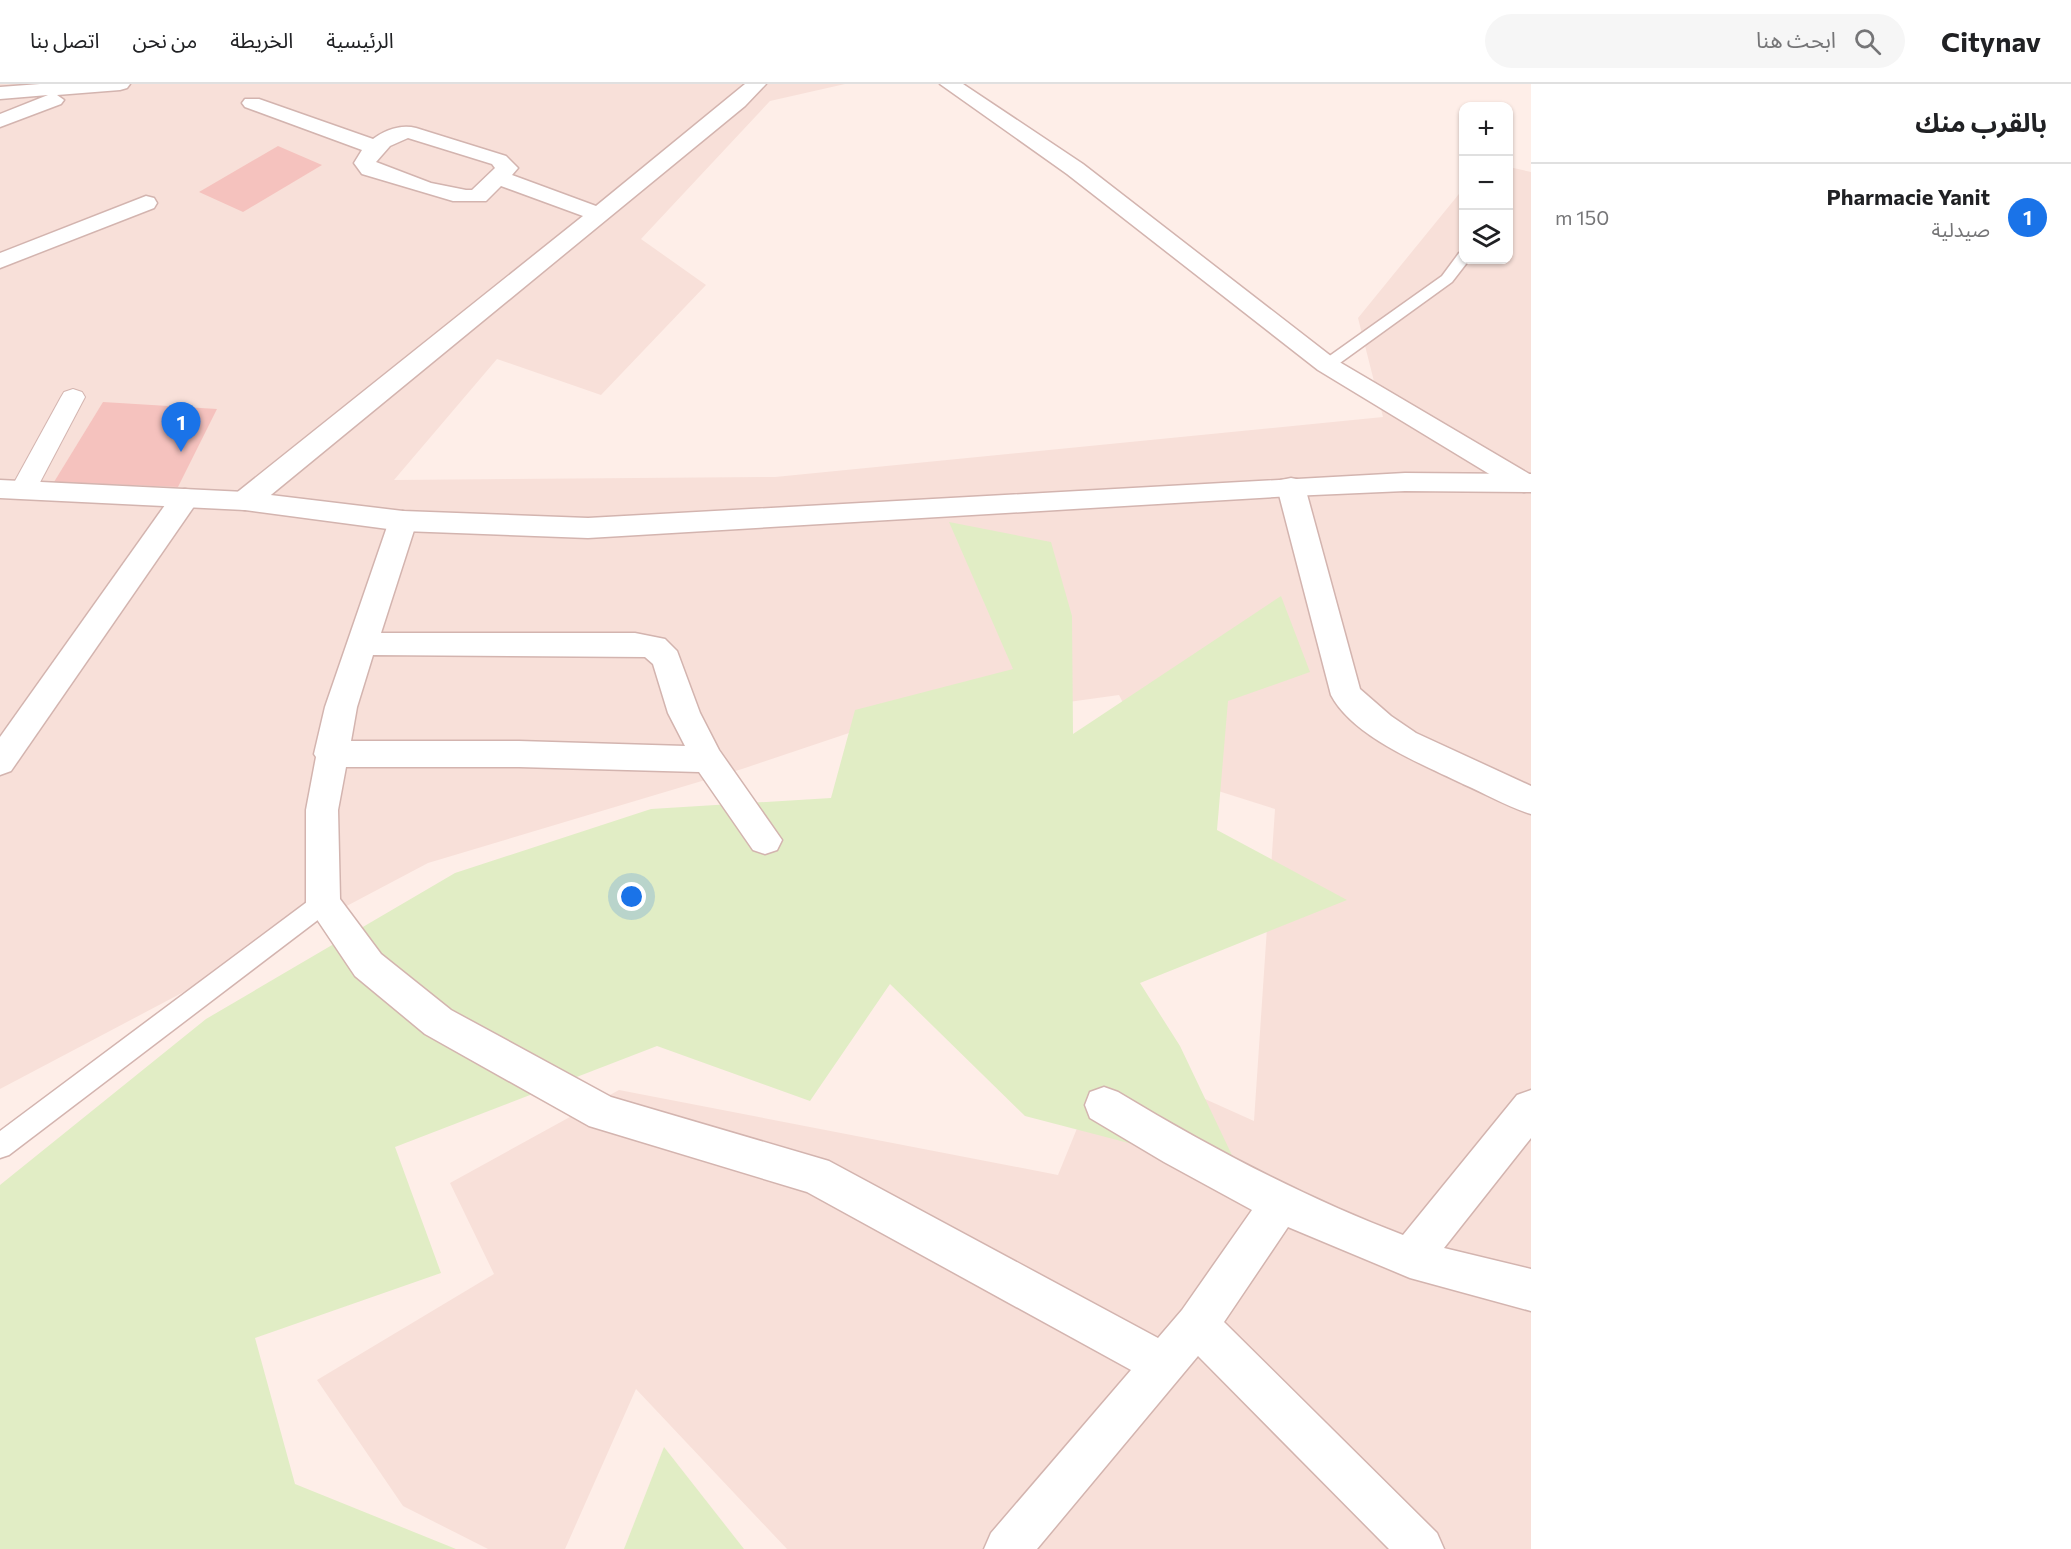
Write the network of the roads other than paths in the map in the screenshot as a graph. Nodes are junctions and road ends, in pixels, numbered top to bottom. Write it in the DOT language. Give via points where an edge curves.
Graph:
graph roads {
  1 [pos="22,84"];
  2 [pos="120,84"];
  3 [pos="756,84"];
  4 [pos="950,84"];
  5 [pos="84,88"];
  6 [pos="1,93"];
  7 [pos="252,103"];
  8 [pos="0,121"];
  9 [pos="375,147"];
  10 [pos="499,178"];
  11 [pos="146,203"];
  12 [pos="599,214"];
  13 [pos="0,261"];
  14 [pos="1459,263"];
  15 [pos="1327,365"];
  16 [pos="73,397"];
  17 [pos="1528,483"];
  18 [pos="1291,487"];
  19 [pos="11,490"];
  20 [pos="185,498"];
  21 [pos="245,501"];
  22 [pos="403,521"];
  23 [pos="362,644"];
  24 [pos="330,754"];
  25 [pos="708,759"];
  26 [pos="0,762"];
  27 [pos="1531,801"];
  28 [pos="765,840"];
  29 [pos="322,903"];
  30 [pos="1104,1105"];
  31 [pos="1531,1108"];
  32 [pos="0,1146"];
  33 [pos="1281,1203"];
  34 [pos="1410,1258"];
  35 [pos="1531,1290"];
  36 [pos="1197,1325"];
  37 [pos="1164,1365"];
  38 [pos="1007,1549"];
  39 [pos="1421,1549"];
  1 -- 6 [label="street"];
  2 -- 5 [label="street"];
  3 -- 12 [label="street"];
  4 -- 15 [label="street" via="1075,169"];
  5 -- 6 [label="street"];
  5 -- 8 [label="street"];
  7 -- 9 [label="street"];
  9 -- 10 [label="street" via="397,133 409,132 498,160 507,168"];
  9 -- 10 [label="street" via="365,163 370,169 457,195 478,196"];
  10 -- 12 [label="street"];
  11 -- 13 [label="street"];
  12 -- 21 [label="street"];
  14 -- 15 [label="lane" via="1447,279"];
  15 -- 17 [label="street"];
  16 -- 19 [label="street"];
  17 -- 18 [label="street" via="1405,482"];
  18 -- 22 [label="street" via="588,528"];
  18 -- 27 [label="street" via="1346,695 1405,742"];
  19 -- 20 [label="street"];
  20 -- 21 [label="street"];
  20 -- 26 [label="street"];
  21 -- 22 [label="street"];
  22 -- 23 [label="street"];
  23 -- 24 [label="street"];
  23 -- 25 [label="street" via="654,647 666,659 684,712"];
  24 -- 25 [label="street"];
  24 -- 29 [label="street" via="322,810"];
  25 -- 28 [label="street"];
  29 -- 32 [label="lane"];
  29 -- 37 [label="street" via="368,965 438,1022 603,1113 815,1175"];
  30 -- 33 [label="street" via="1173,1148"];
  31 -- 34 [label="street"];
  33 -- 34 [label="street"];
  33 -- 36 [label="street"];
  34 -- 35 [label="street"];
  36 -- 37 [label="street"];
  36 -- 39 [label="street"];
  37 -- 38 [label="street"];
}
